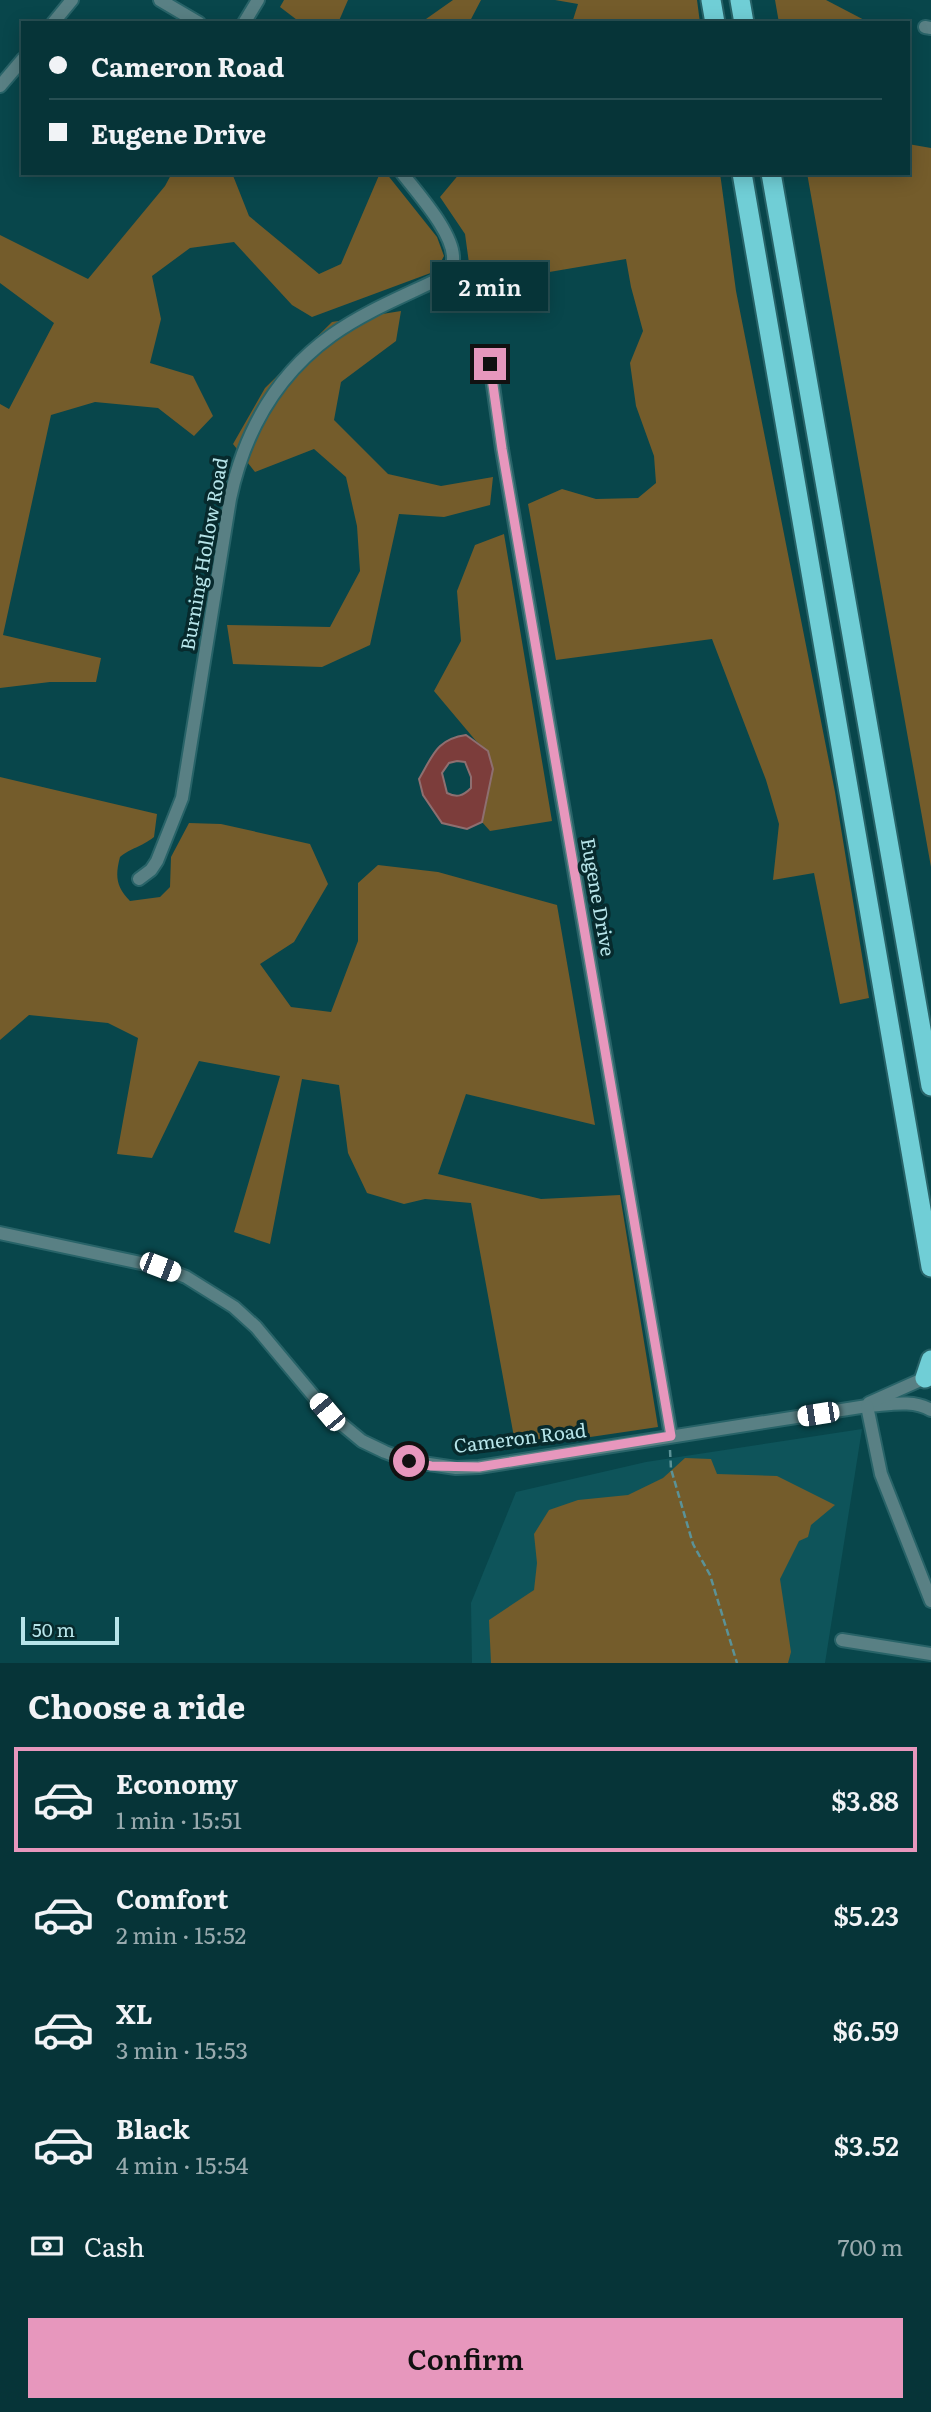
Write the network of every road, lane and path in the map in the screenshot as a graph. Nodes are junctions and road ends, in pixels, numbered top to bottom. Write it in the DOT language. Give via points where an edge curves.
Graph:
graph roads {
  1 [pos="72,0"];
  2 [pos="160,0"];
  3 [pos="258,0"];
  4 [pos="711,0"];
  5 [pos="740,0"];
  6 [pos="55,21"];
  7 [pos="195,21"];
  8 [pos="245,21"];
  9 [pos="715,21"];
  10 [pos="744,21"];
  11 [pos="21,61"];
  12 [pos="0,86"];
  13 [pos="404,175"];
  14 [pos="742,175"];
  15 [pos="771,175"];
  16 [pos="490,364"];
  17 [pos="139,879"];
  18 [pos="931,1086"];
  19 [pos="0,1233"];
  20 [pos="931,1267"];
  21 [pos="928,1369"];
  22 [pos="867,1406"];
  23 [pos="931,1410"];
  24 [pos="671,1436"];
  25 [pos="931,1601"];
  26 [pos="842,1640"];
  27 [pos="931,1654"];
  28 [pos="737,1663"];
  1 -- 6 [label="street"];
  2 -- 7 [label="street"];
  3 -- 8 [label="street"];
  4 -- 9 [label="highway"];
  5 -- 10 [label="highway"];
  11 -- 12 [label="street"];
  13 -- 17 [label="street, Burning Hollow Road" via="452,245 453,261 447,275 359,318 312,350 272,395 256,421 236,469 230,499 182,798 157,861"];
  14 -- 20 [label="highway"];
  15 -- 18 [label="highway"];
  16 -- 24 [label="street, Eugene Drive"];
  19 -- 24 [label="street, Cameron Road" via="160,1267 210,1290 256,1327 344,1427 409,1461 479,1467"];
  21 -- 22 [label="street, Cameron Road"];
  22 -- 23 [label="street, Cameron Road" via="906,1403"];
  22 -- 24 [label="street, Cameron Road"];
  22 -- 25 [label="street" via="881,1474"];
  24 -- 28 [label="path" via="671,1469"];
  26 -- 27 [label="street"];
}
